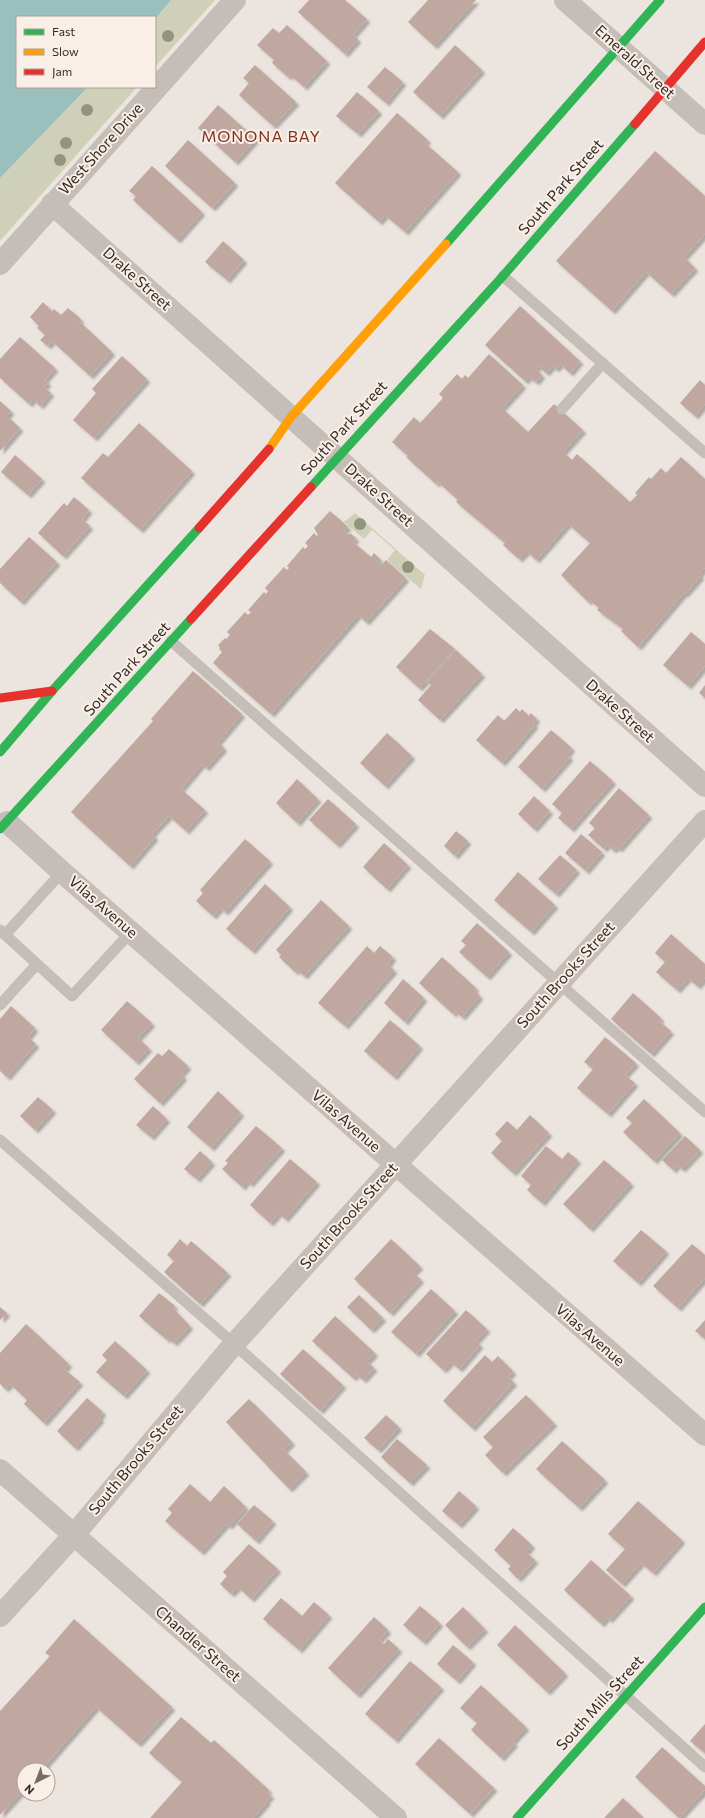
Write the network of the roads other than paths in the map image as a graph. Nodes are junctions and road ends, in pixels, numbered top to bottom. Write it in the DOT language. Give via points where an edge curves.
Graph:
graph roads {
  1 [pos="235,0"];
  2 [pos="565,0"];
  3 [pos="660,0"];
  4 [pos="705,42"];
  5 [pos="618,48"];
  6 [pos="665,88"];
  7 [pos="705,124"];
  8 [pos="52,204"];
  9 [pos="0,264"];
  10 [pos="503,276"];
  11 [pos="603,363"];
  12 [pos="562,409"];
  13 [pos="291,417"];
  14 [pos="705,453"];
  15 [pos="337,457"];
  16 [pos="171,641"];
  17 [pos="52,691"];
  18 [pos="0,698"];
  19 [pos="0,752"];
  20 [pos="705,786"];
  21 [pos="705,821"];
  22 [pos="2,822"];
  23 [pos="62,872"];
  24 [pos="3,932"];
  25 [pos="131,932"];
  26 [pos="37,964"];
  27 [pos="559,983"];
  28 [pos="0,1004"];
  29 [pos="705,1112"];
  30 [pos="0,1140"];
  31 [pos="395,1164"];
  32 [pos="234,1344"];
  33 [pos="705,1436"];
  34 [pos="0,1470"];
  35 [pos="73,1536"];
  36 [pos="705,1607"];
  37 [pos="0,1616"];
  38 [pos="626,1696"];
  39 [pos="705,1767"];
  40 [pos="396,1818"];
  41 [pos="517,1818"];
  1 -- 8 [label="street, West Shore Drive"];
  2 -- 5 [label="street, Emerald Street"];
  3 -- 5 [label="main road"];
  4 -- 6 [label="main road, South Park Street"];
  5 -- 6 [label="street, Emerald Street"];
  5 -- 13 [label="main road"];
  6 -- 7 [label="street, Emerald Street"];
  6 -- 10 [label="main road, South Park Street"];
  8 -- 9 [label="street, West Shore Drive"];
  8 -- 13 [label="street, Drake Street"];
  10 -- 11 [label="lane"];
  10 -- 15 [label="main road, South Park Street"];
  11 -- 12 [label="lane"];
  11 -- 14 [label="lane"];
  13 -- 15 [label="street, Drake Street"];
  13 -- 17 [label="main road" via="264,456"];
  15 -- 16 [label="main road, South Park Street"];
  15 -- 20 [label="street, Drake Street"];
  16 -- 22 [label="main road, South Park Street"];
  16 -- 27 [label="lane"];
  17 -- 18 [label="main road"];
  17 -- 19 [label="main road"];
  21 -- 27 [label="street, South Brooks Street"];
  22 -- 23 [label="street, Vilas Avenue"];
  23 -- 24 [label="lane"];
  23 -- 25 [label="street, Vilas Avenue"];
  24 -- 26 [label="lane"];
  25 -- 26 [label="lane" via="72,996"];
  25 -- 31 [label="street, Vilas Avenue"];
  26 -- 28 [label="lane"];
  27 -- 29 [label="lane"];
  27 -- 31 [label="street, South Brooks Street"];
  30 -- 32 [label="lane"];
  31 -- 32 [label="street, South Brooks Street"];
  31 -- 33 [label="street, Vilas Avenue"];
  32 -- 35 [label="street, South Brooks Street"];
  32 -- 38 [label="lane"];
  34 -- 35 [label="street, Chandler Street"];
  35 -- 37 [label="street, South Brooks Street"];
  35 -- 40 [label="street, Chandler Street"];
  36 -- 38 [label="main road, South Mills Street"];
  38 -- 39 [label="lane"];
  38 -- 41 [label="main road, South Mills Street"];
}
